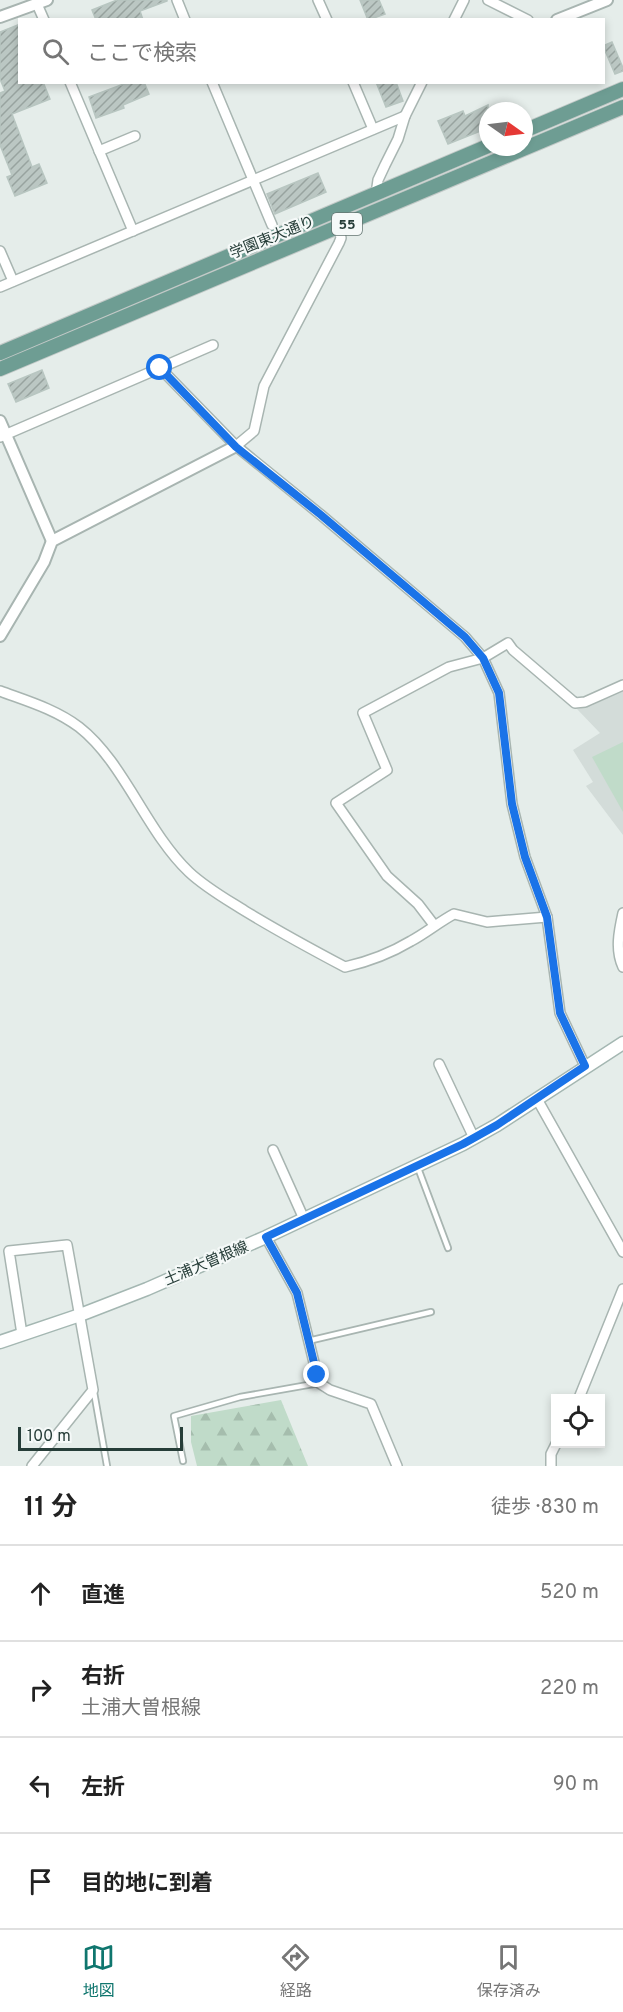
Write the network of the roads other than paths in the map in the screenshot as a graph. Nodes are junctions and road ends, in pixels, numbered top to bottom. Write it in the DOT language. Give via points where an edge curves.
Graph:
graph roads {
  1 [pos="177,0"];
  2 [pos="318,0"];
  3 [pos="464,0"];
  4 [pos="488,0"];
  5 [pos="607,0"];
  6 [pos="42,2"];
  7 [pos="0,17"];
  8 [pos="44,18"];
  9 [pos="184,18"];
  10 [pos="326,18"];
  11 [pos="455,18"];
  12 [pos="524,18"];
  13 [pos="562,18"];
  14 [pos="71,84"];
  15 [pos="213,84"];
  16 [pos="354,84"];
  17 [pos="421,84"];
  18 [pos="623,89"];
  19 [pos="623,107"];
  20 [pos="405,116"];
  21 [pos="533,127"];
  22 [pos="373,129"];
  23 [pos="135,136"];
  24 [pos="479,150"];
  25 [pos="99,151"];
  26 [pos="253,180"];
  27 [pos="376,194"];
  28 [pos="272,225"];
  29 [pos="339,228"];
  30 [pos="133,231"];
  31 [pos="0,250"];
  32 [pos="13,281"];
  33 [pos="0,287"];
  34 [pos="213,345"];
  35 [pos="0,353"];
  36 [pos="160,368"];
  37 [pos="0,369"];
  38 [pos="0,422"];
  39 [pos="3,435"];
  40 [pos="236,447"];
  41 [pos="52,541"];
  42 [pos="0,636"];
  43 [pos="483,658"];
  44 [pos="623,685"];
  45 [pos="0,691"];
  46 [pos="623,913"];
  47 [pos="547,917"];
  48 [pos="434,925"];
  49 [pos="623,967"];
  50 [pos="623,1043"];
  51 [pos="439,1064"];
  52 [pos="585,1066"];
  53 [pos="537,1099"];
  54 [pos="474,1138"];
  55 [pos="273,1150"];
  56 [pos="417,1166"];
  57 [pos="304,1219"];
  58 [pos="266,1237"];
  59 [pos="448,1248"];
  60 [pos="4,1251"];
  61 [pos="623,1252"];
  62 [pos="623,1289"];
  63 [pos="431,1312"];
  64 [pos="80,1315"];
  65 [pos="22,1334"];
  66 [pos="308,1341"];
  67 [pos="0,1342"];
  68 [pos="319,1383"];
  69 [pos="93,1390"];
  70 [pos="581,1394"];
  71 [pos="554,1448"];
  72 [pos="183,1461"];
  73 [pos="32,1466"];
  74 [pos="107,1466"];
  75 [pos="397,1466"];
  76 [pos="551,1466"];
  1 -- 9 [label="street"];
  2 -- 10 [label="street"];
  3 -- 11 [label="street"];
  4 -- 12 [label="street"];
  5 -- 13 [label="street"];
  6 -- 7 [label="street"];
  6 -- 8 [label="street"];
  14 -- 25 [label="street"];
  15 -- 26 [label="street"];
  16 -- 22 [label="street"];
  17 -- 20 [label="street"];
  18 -- 21 [label="main road"];
  19 -- 29 [label="main road, 学園東大通り / 55"];
  20 -- 22 [label="street"];
  20 -- 27 [label="street" via="378,180"];
  22 -- 26 [label="street"];
  23 -- 25 [label="street"];
  24 -- 27 [label="main road, 学園東大通り / 55"];
  25 -- 30 [label="street"];
  26 -- 28 [label="street"];
  26 -- 30 [label="street"];
  27 -- 35 [label="main road, 学園東大通り / 55"];
  29 -- 37 [label="main road, 学園東大通り / 55"];
  29 -- 40 [label="street" via="339,243 264,386 254,431"];
  30 -- 32 [label="street"];
  31 -- 32 [label="street"];
  32 -- 33 [label="street"];
  34 -- 36 [label="street"];
  36 -- 39 [label="street"];
  36 -- 40 [label="street"];
  38 -- 39 [label="street"];
  39 -- 41 [label="street"];
  40 -- 41 [label="street"];
  40 -- 43 [label="street" via="465,637"];
  41 -- 42 [label="street" via="44,562"];
  43 -- 44 [label="street" via="508,643 575,703"];
  43 -- 47 [label="street" via="499,693 512,804 525,857"];
  43 -- 48 [label="street" via="449,667 363,713 387,770 336,803 387,876"];
  45 -- 48 [label="street" via="56,712 82,730 106,756 169,850 188,871 219,895 329,959 345,967 362,963 410,942"];
  46 -- 49 [label="street" via="618,942"];
  47 -- 48 [label="street" via="487,922 454,914"];
  47 -- 52 [label="street" via="560,1013"];
  50 -- 52 [label="main road, 土浦大曽根線"];
  51 -- 54 [label="street"];
  52 -- 53 [label="main road, 土浦大曽根線"];
  53 -- 54 [label="main road, 土浦大曽根線"];
  53 -- 61 [label="street"];
  54 -- 56 [label="main road, 土浦大曽根線"];
  55 -- 57 [label="street"];
  56 -- 57 [label="main road, 土浦大曽根線"];
  56 -- 59 [label="lane"];
  57 -- 58 [label="main road, 土浦大曽根線"];
  58 -- 64 [label="main road, 土浦大曽根線"];
  58 -- 66 [label="street" via="297,1293"];
  60 -- 64 [label="street" via="67,1245"];
  60 -- 65 [label="street"];
  62 -- 70 [label="street"];
  63 -- 66 [label="lane"];
  64 -- 65 [label="main road, 土浦大曽根線"];
  64 -- 69 [label="street"];
  65 -- 67 [label="main road, 土浦大曽根線"];
  66 -- 68 [label="street"];
  68 -- 72 [label="lane" via="240,1397 174,1416"];
  68 -- 75 [label="street" via="371,1404"];
  69 -- 73 [label="street"];
  69 -- 74 [label="lane"];
  71 -- 76 [label="street"];
}
